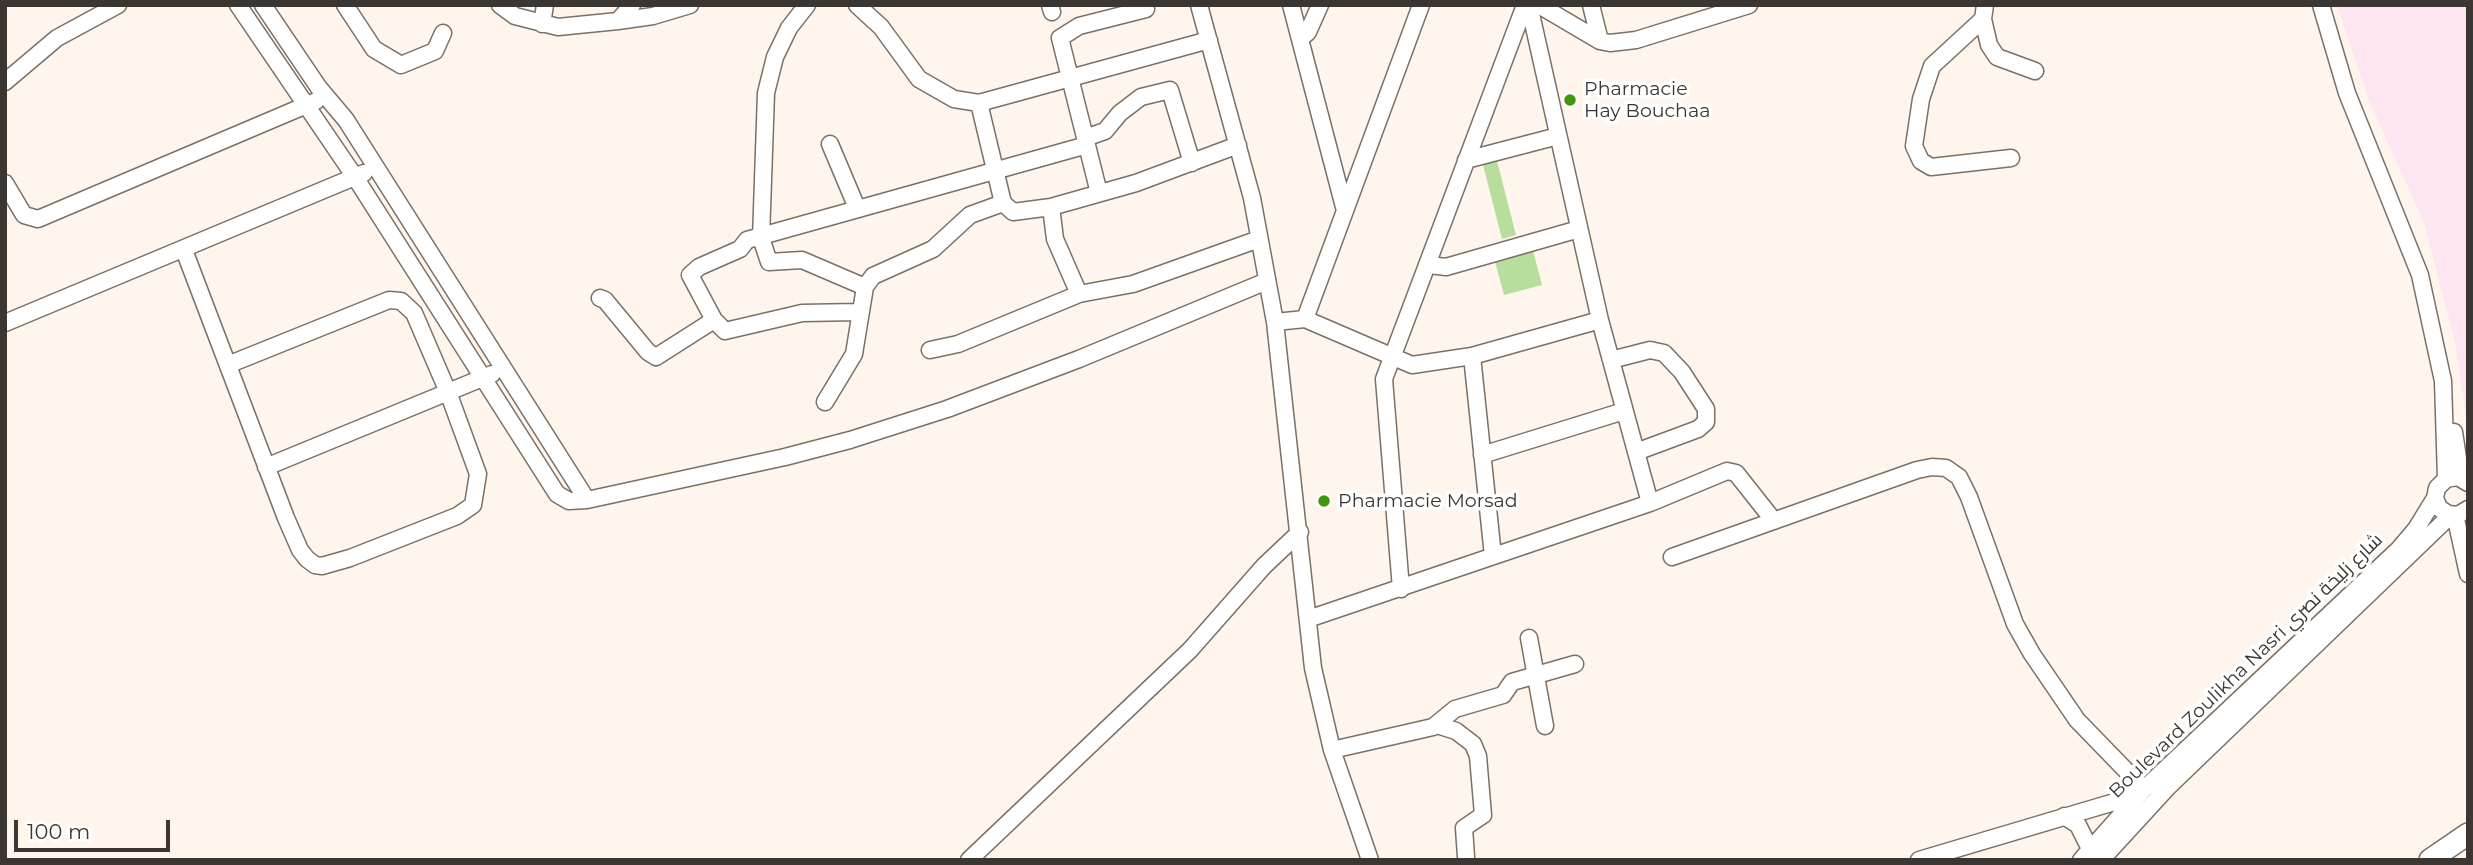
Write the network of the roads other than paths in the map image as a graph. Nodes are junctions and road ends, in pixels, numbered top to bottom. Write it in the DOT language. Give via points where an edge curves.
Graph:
graph roads {
  1 [pos="118,5"];
  2 [pos="238,5"];
  3 [pos="345,5"];
  4 [pos="500,5"];
  5 [pos="545,5"];
  6 [pos="632,5"];
  7 [pos="690,5"];
  8 [pos="807,5"];
  9 [pos="857,5"];
  10 [pos="1199,5"];
  11 [pos="1291,5"];
  12 [pos="1320,5"];
  13 [pos="1421,5"];
  14 [pos="1527,5"];
  15 [pos="1538,5"];
  16 [pos="1591,5"];
  17 [pos="1689,5"];
  18 [pos="1749,5"];
  19 [pos="2321,5"];
  20 [pos="269,8"];
  21 [pos="1146,9"];
  22 [pos="1984,12"];
  23 [pos="618,21"];
  24 [pos="1695,22"];
  25 [pos="542,24"];
  26 [pos="443,33"];
  27 [pos="1300,39"];
  28 [pos="1209,40"];
  29 [pos="1600,41"];
  30 [pos="2035,71"];
  31 [pos="1069,78"];
  32 [pos="5,82"];
  33 [pos="326,97"];
  34 [pos="979,103"];
  35 [pos="307,105"];
  36 [pos="1558,136"];
  37 [pos="1086,141"];
  38 [pos="830,144"];
  39 [pos="1238,145"];
  40 [pos="2011,158"];
  41 [pos="1466,160"];
  42 [pos="1192,163"];
  43 [pos="376,168"];
  44 [pos="995,172"];
  45 [pos="355,177"];
  46 [pos="5,183"];
  47 [pos="1099,193"];
  48 [pos="1003,203"];
  49 [pos="1051,206"];
  50 [pos="1344,206"];
  51 [pos="857,208"];
  52 [pos="1579,229"];
  53 [pos="761,238"];
  54 [pos="1259,239"];
  55 [pos="184,250"];
  56 [pos="1429,265"];
  57 [pos="1267,281"];
  58 [pos="865,286"];
  59 [pos="1079,294"];
  60 [pos="600,298"];
  61 [pos="859,312"];
  62 [pos="1305,319"];
  63 [pos="714,320"];
  64 [pos="1600,320"];
  65 [pos="1275,322"];
  66 [pos="5,323"];
  67 [pos="930,350"];
  68 [pos="1472,356"];
  69 [pos="1391,358"];
  70 [pos="1611,360"];
  71 [pos="230,364"];
  72 [pos="504,369"];
  73 [pos="484,378"];
  74 [pos="448,392"];
  75 [pos="825,402"];
  76 [pos="1623,411"];
  77 [pos="1636,452"];
  78 [pos="1482,456"];
  79 [pos="266,467"];
  80 [pos="2458,480"];
  81 [pos="2435,498"];
  82 [pos="587,500"];
  83 [pos="1650,503"];
  84 [pos="2460,513"];
  85 [pos="1774,521"];
  86 [pos="1300,532"];
  87 [pos="1493,556"];
  88 [pos="1672,557"];
  89 [pos="2468,574"];
  90 [pos="1401,589"];
  91 [pos="1308,619"];
  92 [pos="1529,638"];
  93 [pos="1575,664"];
  94 [pos="1535,675"];
  95 [pos="1437,725"];
  96 [pos="1545,726"];
  97 [pos="1332,750"];
  98 [pos="2141,792"];
  99 [pos="2064,816"];
  100 [pos="2459,840"];
  101 [pos="2091,856"];
  102 [pos="1466,857"];
  103 [pos="969,860"];
  104 [pos="1370,860"];
  105 [pos="1919,860"];
  106 [pos="2423,860"];
  107 [pos="2430,860"];
  1 -- 32 [label="street" via="57,38"];
  2 -- 35 [label="street"];
  3 -- 26 [label="street" via="374,49 401,65 435,51"];
  4 -- 25 [label="street" via="515,16"];
  5 -- 25 [label="street"];
  6 -- 23 [label="street"];
  7 -- 23 [label="street"];
  8 -- 53 [label="street" via="784,37 766,93"];
  9 -- 34 [label="street" via="881,27 919,79 943,95"];
  10 -- 28 [label="street"];
  11 -- 27 [label="street"];
  12 -- 27 [label="street"];
  13 -- 50 [label="street"];
  14 -- 36 [label="street"];
  14 -- 41 [label="street"];
  15 -- 29 [label="street"];
  16 -- 29 [label="street"];
  17 -- 24 [label="street"];
  18 -- 24 [label="street"];
  19 -- 80 [label="street" via="2347,93 2420,275 2452,421"];
  20 -- 33 [label="street"];
  21 -- 31 [label="street" via="1063,34 1060,38"];
  22 -- 30 [label="street" via="1989,45 1997,57"];
  22 -- 40 [label="street" via="1932,66 1914,145 1931,167"];
  23 -- 25 [label="street" via="575,27"];
  24 -- 29 [label="street" via="1636,40"];
  27 -- 50 [label="street"];
  28 -- 31 [label="street"];
  28 -- 39 [label="street"];
  31 -- 34 [label="street"];
  31 -- 37 [label="street"];
  33 -- 35 [label="street"];
  33 -- 43 [label="street"];
  34 -- 44 [label="street"];
  35 -- 45 [label="street"];
  35 -- 46 [label="street" via="38,219 24,215"];
  36 -- 41 [label="street"];
  36 -- 52 [label="street"];
  37 -- 42 [label="street" via="1105,131 1141,97 1170,90"];
  37 -- 44 [label="street"];
  37 -- 47 [label="street"];
  38 -- 51 [label="street"];
  39 -- 42 [label="street"];
  39 -- 54 [label="street"];
  41 -- 56 [label="street"];
  42 -- 47 [label="street"];
  43 -- 45 [label="street"];
  43 -- 72 [label="street"];
  44 -- 48 [label="street"];
  44 -- 51 [label="street"];
  45 -- 55 [label="street"];
  45 -- 73 [label="street"];
  47 -- 49 [label="street"];
  48 -- 49 [label="street" via="1013,212"];
  48 -- 58 [label="street" via="970,215 938,246 881,272"];
  49 -- 59 [label="street" via="1055,239"];
  50 -- 62 [label="street"];
  51 -- 53 [label="street"];
  52 -- 56 [label="street" via="1446,267"];
  52 -- 64 [label="street"];
  53 -- 58 [label="street" via="769,262 802,260"];
  53 -- 63 [label="street" via="747,240 740,249 690,275"];
  54 -- 57 [label="street"];
  54 -- 59 [label="street" via="1133,284"];
  55 -- 66 [label="street"];
  55 -- 71 [label="street"];
  56 -- 69 [label="street"];
  57 -- 65 [label="street"];
  57 -- 82 [label="street" via="942,411 785,457"];
  58 -- 61 [label="street"];
  59 -- 67 [label="street" via="967,340"];
  60 -- 63 [label="street" via="656,357"];
  61 -- 63 [label="street" via="802,313 725,331"];
  61 -- 75 [label="street" via="854,354"];
  62 -- 65 [label="street"];
  62 -- 69 [label="street"];
  64 -- 68 [label="street"];
  64 -- 70 [label="street"];
  65 -- 86 [label="street"];
  68 -- 69 [label="street" via="1419,365"];
  68 -- 78 [label="street"];
  69 -- 90 [label="street" via="1384,400"];
  70 -- 76 [label="street"];
  70 -- 77 [label="street" via="1650,350 1664,353 1706,409 1706,422 1698,429"];
  71 -- 74 [label="street" via="396,299 414,313"];
  71 -- 79 [label="street"];
  72 -- 73 [label="street"];
  72 -- 82 [label="street"];
  73 -- 74 [label="street"];
  73 -- 82 [label="street" via="557,494 569,501"];
  74 -- 79 [label="street"];
  74 -- 79 [label="street" via="478,474 473,505 457,516 350,558 315,565 300,550"];
  76 -- 77 [label="street"];
  76 -- 78 [label="street"];
  77 -- 83 [label="street"];
  78 -- 87 [label="street"];
  80 -- 81 [label="street, Boulevard Zoulikha Nasri شارع زليخة نصري" via="2437,488"];
  81 -- 84 [label="street" via="2441,510"];
  81 -- 98 [label="street, Boulevard Zoulikha Nasri شارع زليخة نصري" via="2399,549"];
  83 -- 85 [label="street" via="1733,471"];
  83 -- 87 [label="street"];
  84 -- 89 [label="street"];
  84 -- 101 [label="street, Boulevard Zoulikha Nasri شارع زليخة نصري"];
  85 -- 88 [label="street"];
  85 -- 98 [label="street" via="1917,470 1946,468 1959,477 2015,624 2032,654 2077,720"];
  86 -- 91 [label="street"];
  86 -- 103 [label="street" via="1190,650"];
  87 -- 90 [label="street"];
  90 -- 91 [label="street"];
  91 -- 97 [label="street" via="1313,668"];
  92 -- 94 [label="street"];
  93 -- 94 [label="street"];
  94 -- 95 [label="street" via="1512,682 1503,695 1455,709"];
  94 -- 96 [label="street"];
  95 -- 97 [label="street"];
  95 -- 102 [label="street" via="1456,731 1473,744 1478,756 1483,815 1464,828"];
  97 -- 104 [label="street"];
  98 -- 99 [label="street"];
  98 -- 101 [label="street, Boulevard Zoulikha Nasri شارع زليخة نصري"];
  99 -- 101 [label="street" via="2078,825"];
  99 -- 105 [label="street"];
  100 -- 106 [label="highway"];
  100 -- 107 [label="highway"];
}
